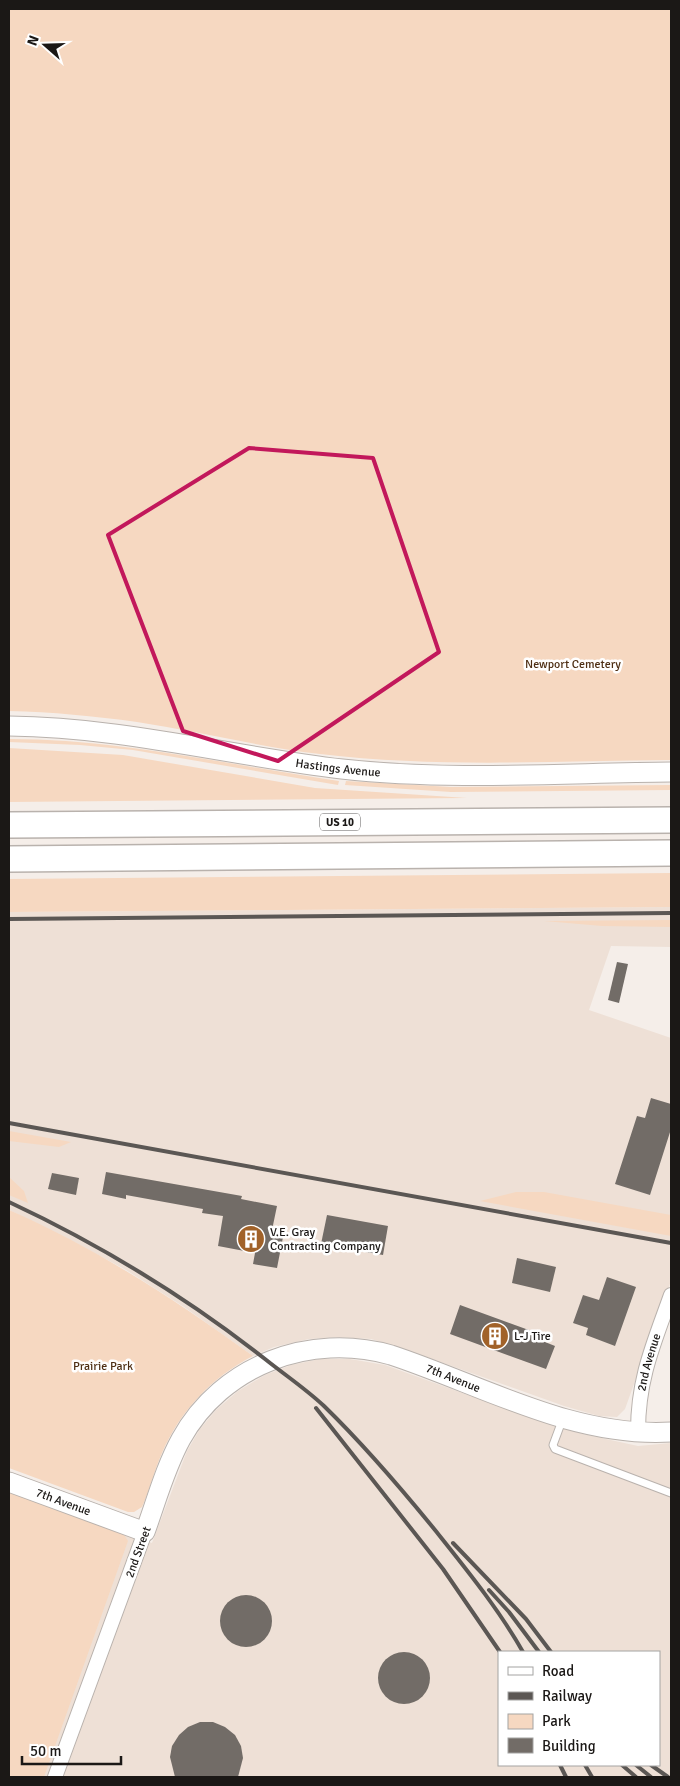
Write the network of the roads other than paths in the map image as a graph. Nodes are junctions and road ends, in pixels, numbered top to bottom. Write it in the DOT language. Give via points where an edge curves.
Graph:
graph roads {
  1 [pos="9,726"];
  2 [pos="671,772"];
  3 [pos="671,820"];
  4 [pos="9,825"];
  5 [pos="671,853"];
  6 [pos="531,854"];
  7 [pos="9,859"];
  8 [pos="671,862"];
  9 [pos="671,1295"];
  10 [pos="267,1361"];
  11 [pos="563,1418"];
  12 [pos="638,1431"];
  13 [pos="671,1432"];
  14 [pos="9,1482"];
  15 [pos="671,1493"];
  16 [pos="145,1532"];
  17 [pos="56,1777"];
  1 -- 2 [label="street, Hastings Avenue" via="127,735 379,772"];
  3 -- 4 [label="highway, US 10"];
  5 -- 6 [label="highway"];
  6 -- 7 [label="highway"];
  6 -- 8 [label="highway"];
  9 -- 12 [label="street, 2nd Avenue" via="642,1378"];
  10 -- 11 [label="street, 7th Avenue" via="322,1348 346,1347 377,1352"];
  10 -- 16 [label="street, 2nd Street" via="225,1387 190,1425 172,1457"];
  11 -- 12 [label="street, 7th Avenue" via="604,1428"];
  11 -- 15 [label="lane" via="553,1445 555,1449"];
  12 -- 13 [label="street, 7th Avenue"];
  14 -- 16 [label="street, 7th Avenue"];
  16 -- 17 [label="street, 2nd Street"];
}
